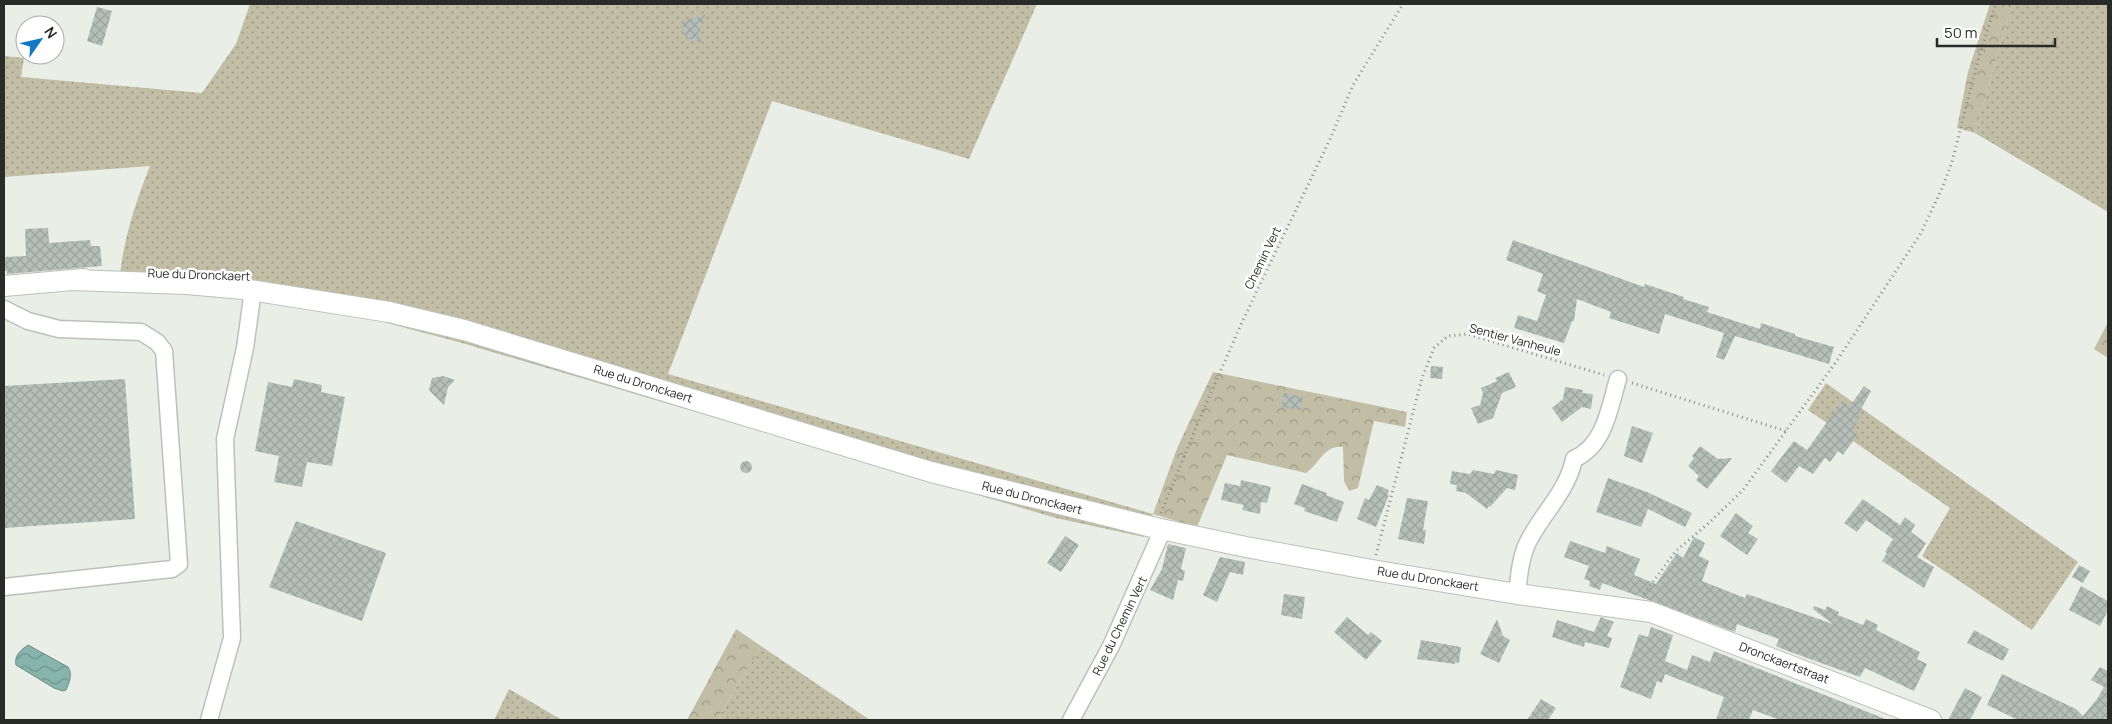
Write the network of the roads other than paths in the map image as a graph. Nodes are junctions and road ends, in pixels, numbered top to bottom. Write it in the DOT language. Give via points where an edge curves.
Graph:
graph roads {
  1 [pos="71,280"];
  2 [pos="4,286"];
  3 [pos="253,290"];
  4 [pos="4,309"];
  5 [pos="441,324"];
  6 [pos="1618,379"];
  7 [pos="1160,528"];
  8 [pos="4,586"];
  9 [pos="1517,594"];
  10 [pos="1636,610"];
  11 [pos="209,720"];
  12 [pos="1071,720"];
  13 [pos="1931,720"];
  1 -- 2 [label="main road, Rue du Dronckaert"];
  1 -- 3 [label="main road, Rue du Dronckaert" via="195,284"];
  1 -- 5 [label="main road, Rue du Dronckaert" via="127,274 248,276 379,302"];
  3 -- 5 [label="main road, Rue du Dronckaert"];
  3 -- 11 [label="street" via="245,348 225,440 232,638"];
  4 -- 8 [label="street" via="28,321 59,329 142,332 164,351 179,564 172,569"];
  5 -- 7 [label="main road, Rue du Dronckaert" via="939,474"];
  6 -- 9 [label="street" via="1599,437 1590,450 1574,459 1567,482 1528,544"];
  7 -- 9 [label="main road, Rue du Dronckaert" via="1246,548"];
  7 -- 12 [label="street, Rue du Chemin Vert" via="1111,646"];
  9 -- 10 [label="main road, Rue du Dronckaert"];
  10 -- 13 [label="main road, Dronckaertstraat" via="1675,620"];
}
